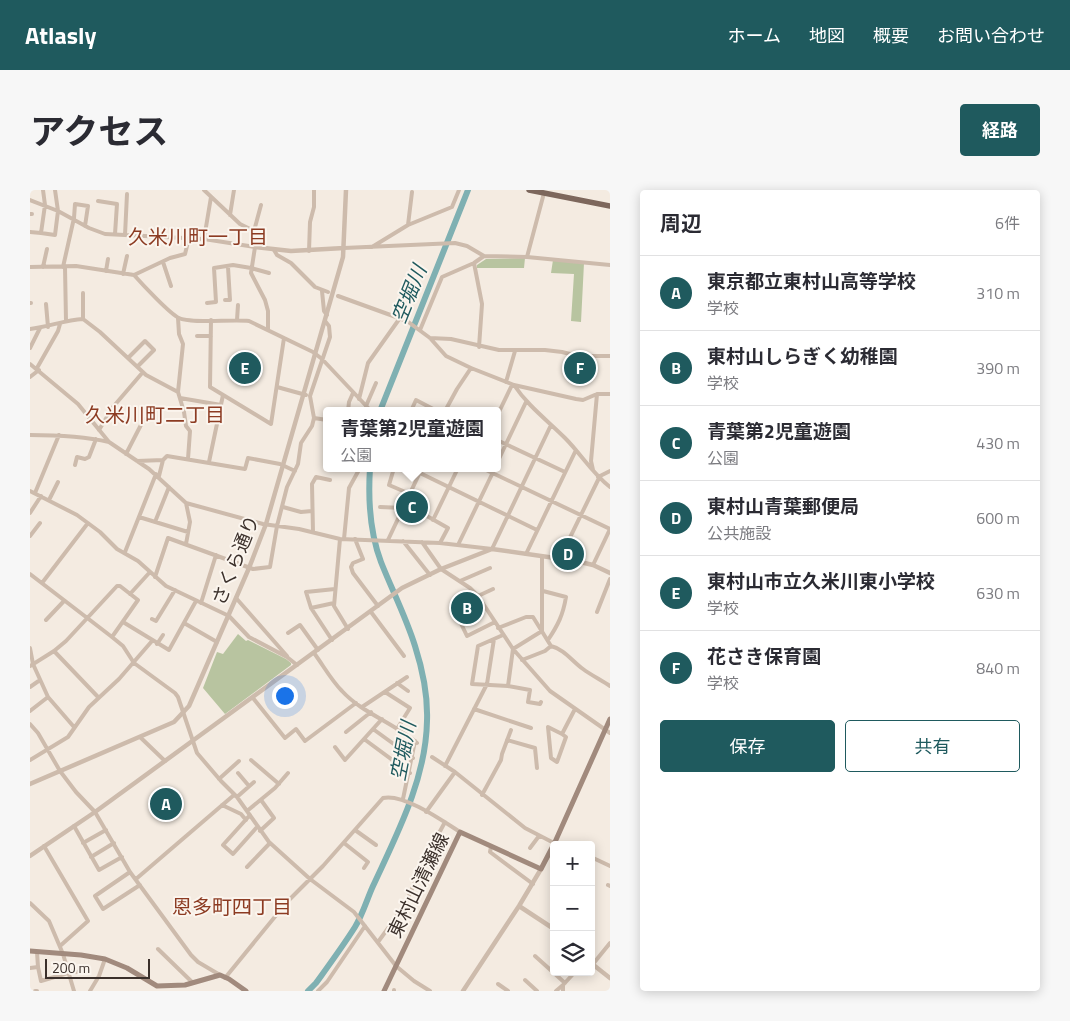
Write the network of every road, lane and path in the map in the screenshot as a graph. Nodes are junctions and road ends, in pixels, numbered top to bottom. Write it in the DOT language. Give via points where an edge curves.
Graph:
graph roads {
  1 [pos="43,190"];
  2 [pos="56,190"];
  3 [pos="204,190"];
  4 [pos="234,190"];
  5 [pos="314,190"];
  6 [pos="346,190"];
  7 [pos="459,190"];
  8 [pos="529,190"];
  9 [pos="412,192"];
  10 [pos="541,192"];
  11 [pos="128,194"];
  12 [pos="211,197"];
  13 [pos="30,200"];
  14 [pos="98,201"];
  15 [pos="45,205"];
  16 [pos="261,205"];
  17 [pos="610,206"];
  18 [pos="58,211"];
  19 [pos="230,215"];
  20 [pos="73,220"];
  21 [pos="408,224"];
  22 [pos="86,226"];
  23 [pos="254,231"];
  24 [pos="30,232"];
  25 [pos="41,233"];
  26 [pos="116,234"];
  27 [pos="125,234"];
  28 [pos="189,238"];
  29 [pos="204,239"];
  30 [pos="253,246"];
  31 [pos="372,247"];
  32 [pos="344,248"];
  33 [pos="46,249"];
  34 [pos="274,250"];
  35 [pos="309,251"];
  36 [pos="127,256"];
  37 [pos="484,256"];
  38 [pos="526,257"];
  39 [pos="108,259"];
  40 [pos="163,262"];
  41 [pos="474,263"];
  42 [pos="610,264"];
  43 [pos="30,267"];
  44 [pos="43,267"];
  45 [pos="64,267"];
  46 [pos="228,267"];
  47 [pos="251,268"];
  48 [pos="106,271"];
  49 [pos="269,273"];
  50 [pos="123,274"];
  51 [pos="134,275"];
  52 [pos="171,286"];
  53 [pos="322,291"];
  54 [pos="328,292"];
  55 [pos="83,293"];
  56 [pos="338,296"];
  57 [pos="225,300"];
  58 [pos="207,303"];
  59 [pos="46,304"];
  60 [pos="238,305"];
  61 [pos="327,315"];
  62 [pos="178,318"];
  63 [pos="400,318"];
  64 [pos="83,319"];
  65 [pos="211,320"];
  66 [pos="237,320"];
  67 [pos="66,321"];
  68 [pos="325,321"];
  69 [pos="60,324"];
  70 [pos="48,327"];
  71 [pos="40,328"];
  72 [pos="30,329"];
  73 [pos="268,330"];
  74 [pos="420,330"];
  75 [pos="197,336"];
  76 [pos="211,336"];
  77 [pos="284,338"];
  78 [pos="430,338"];
  79 [pos="479,347"];
  80 [pos="30,348"];
  81 [pos="515,351"];
  82 [pos="562,352"];
  83 [pos="315,354"];
  84 [pos="610,356"];
  85 [pos="128,358"];
  86 [pos="565,358"];
  87 [pos="322,359"];
  88 [pos="30,364"];
  89 [pos="138,366"];
  90 [pos="471,368"];
  91 [pos="38,369"];
  92 [pos="143,372"];
  93 [pos="30,377"];
  94 [pos="506,382"];
  95 [pos="376,383"];
  96 [pos="513,385"];
  97 [pos="277,387"];
  98 [pos="178,392"];
  99 [pos="353,393"];
  100 [pos="597,394"];
  101 [pos="610,394"];
  102 [pos="223,395"];
  103 [pos="304,395"];
  104 [pos="310,396"];
  105 [pos="180,398"];
  106 [pos="359,399"];
  107 [pos="526,402"];
  108 [pos="221,405"];
  109 [pos="349,407"];
  110 [pos="367,407"];
  111 [pos="370,407"];
  112 [pos="413,407"];
  113 [pos="429,407"];
  114 [pos="447,407"];
  115 [pos="501,408"];
  116 [pos="314,418"];
  117 [pos="144,419"];
  118 [pos="323,419"];
  119 [pos="550,425"];
  120 [pos="99,430"];
  121 [pos="30,435"];
  122 [pos="59,436"];
  123 [pos="96,439"];
  124 [pos="109,442"];
  125 [pos="501,442"];
  126 [pos="506,444"];
  127 [pos="576,450"];
  128 [pos="126,454"];
  129 [pos="501,455"];
  130 [pos="535,458"];
  131 [pos="188,459"];
  132 [pos="137,460"];
  133 [pos="163,460"];
  134 [pos="209,462"];
  135 [pos="75,464"];
  136 [pos="283,465"];
  137 [pos="295,471"];
  138 [pos="610,471"];
  139 [pos="358,472"];
  140 [pos="393,472"];
  141 [pos="456,472"];
  142 [pos="565,472"];
  143 [pos="594,472"];
  144 [pos="420,473"];
  145 [pos="492,473"];
  146 [pos="157,475"];
  147 [pos="598,477"];
  148 [pos="330,480"];
  149 [pos="58,482"];
  150 [pos="169,487"];
  151 [pos="449,487"];
  152 [pos="521,487"];
  153 [pos="610,487"];
  154 [pos="30,491"];
  155 [pos="35,493"];
  156 [pos="410,494"];
  157 [pos="41,496"];
  158 [pos="50,500"];
  159 [pos="186,502"];
  160 [pos="478,502"];
  161 [pos="551,502"];
  162 [pos="380,506"];
  163 [pos="282,507"];
  164 [pos="403,508"];
  165 [pos="312,511"];
  166 [pos="30,513"];
  167 [pos="580,515"];
  168 [pos="508,516"];
  169 [pos="138,518"];
  170 [pos="433,520"];
  171 [pos="155,522"];
  172 [pos="40,523"];
  173 [pos="88,523"];
  174 [pos="266,524"];
  175 [pos="277,526"];
  176 [pos="610,529"];
  177 [pos="537,530"];
  178 [pos="188,532"];
  179 [pos="313,532"];
  180 [pos="30,536"];
  181 [pos="342,539"];
  182 [pos="355,539"];
  183 [pos="388,540"];
  184 [pos="403,541"];
  185 [pos="422,542"];
  186 [pos="440,543"];
  187 [pos="186,544"];
  188 [pos="458,545"];
  189 [pos="492,549"];
  190 [pos="125,552"];
  191 [pos="526,554"];
  192 [pos="216,555"];
  193 [pos="542,556"];
  194 [pos="560,558"];
  195 [pos="593,565"];
  196 [pos="249,568"];
  197 [pos="490,568"];
  198 [pos="441,569"];
  199 [pos="150,572"];
  200 [pos="610,572"];
  201 [pos="30,574"];
  202 [pos="430,574"];
  203 [pos="156,577"];
  204 [pos="610,579"];
  205 [pos="460,581"];
  206 [pos="42,583"];
  207 [pos="335,589"];
  208 [pos="493,589"];
  209 [pos="175,590"];
  210 [pos="543,591"];
  211 [pos="130,594"];
  212 [pos="477,595"];
  213 [pos="236,598"];
  214 [pos="64,601"];
  215 [pos="199,602"];
  216 [pos="334,603"];
  217 [pos="378,606"];
  218 [pos="311,608"];
  219 [pos="370,612"];
  220 [pos="597,612"];
  221 [pos="228,616"];
  222 [pos="88,618"];
  223 [pos="152,618"];
  224 [pos="46,620"];
  225 [pos="123,622"];
  226 [pos="495,622"];
  227 [pos="184,623"];
  228 [pos="498,628"];
  229 [pos="348,629"];
  230 [pos="542,631"];
  231 [pos="288,633"];
  232 [pos="163,635"];
  233 [pos="503,635"];
  234 [pos="112,637"];
  235 [pos="494,639"];
  236 [pos="332,640"];
  237 [pos="548,640"];
  238 [pos="152,641"];
  239 [pos="217,642"];
  240 [pos="157,644"];
  241 [pos="551,646"];
  242 [pos="30,648"];
  243 [pos="513,649"];
  244 [pos="54,651"];
  245 [pos="316,651"];
  246 [pos="404,656"];
  247 [pos="287,657"];
  248 [pos="522,660"];
  249 [pos="134,663"];
  250 [pos="32,665"];
  251 [pos="297,666"];
  252 [pos="407,677"];
  253 [pos="40,680"];
  254 [pos="397,684"];
  255 [pos="487,684"];
  256 [pos="508,686"];
  257 [pos="610,686"];
  258 [pos="30,687"];
  259 [pos="408,691"];
  260 [pos="384,692"];
  261 [pos="48,697"];
  262 [pos="98,697"];
  263 [pos="253,698"];
  264 [pos="541,702"];
  265 [pos="356,703"];
  266 [pos="362,707"];
  267 [pos="474,709"];
  268 [pos="575,709"];
  269 [pos="30,710"];
  270 [pos="372,712"];
  271 [pos="184,713"];
  272 [pos="382,719"];
  273 [pos="610,719"];
  274 [pos="30,724"];
  275 [pos="74,727"];
  276 [pos="531,728"];
  277 [pos="373,729"];
  278 [pos="397,729"];
  279 [pos="511,730"];
  280 [pos="608,731"];
  281 [pos="346,732"];
  282 [pos="562,734"];
  283 [pos="140,737"];
  284 [pos="364,739"];
  285 [pos="507,740"];
  286 [pos="192,741"];
  287 [pos="335,747"];
  288 [pos="49,750"];
  289 [pos="413,758"];
  290 [pos="432,758"];
  291 [pos="30,760"];
  292 [pos="252,760"];
  293 [pos="165,761"];
  294 [pos="239,761"];
  295 [pos="445,766"];
  296 [pos="537,768"];
  297 [pos="60,770"];
  298 [pos="454,772"];
  299 [pos="238,773"];
  300 [pos="288,773"];
  301 [pos="410,773"];
  302 [pos="219,779"];
  303 [pos="254,782"];
  304 [pos="30,784"];
  305 [pos="279,784"];
  306 [pos="249,786"];
  307 [pos="482,795"];
  308 [pos="235,796"];
  309 [pos="403,799"];
  310 [pos="261,800"];
  311 [pos="222,805"];
  312 [pos="95,812"];
  313 [pos="426,812"];
  314 [pos="249,813"];
  315 [pos="246,820"];
  316 [pos="445,822"];
  317 [pos="74,826"];
  318 [pos="259,829"];
  319 [pos="106,830"];
  320 [pos="355,830"];
  321 [pos="460,832"];
  322 [pos="539,836"];
  323 [pos="550,841"];
  324 [pos="555,841"];
  325 [pos="84,843"];
  326 [pos="114,843"];
  327 [pos="270,843"];
  328 [pos="344,843"];
  329 [pos="376,844"];
  330 [pos="44,846"];
  331 [pos="491,847"];
  332 [pos="530,848"];
  333 [pos="550,852"];
  334 [pos="30,856"];
  335 [pos="91,857"];
  336 [pos="122,857"];
  337 [pos="595,859"];
  338 [pos="610,866"];
  339 [pos="247,867"];
  340 [pos="364,868"];
  341 [pos="541,869"];
  342 [pos="130,872"];
  343 [pos="136,879"];
  344 [pos="310,879"];
  345 [pos="533,884"];
  346 [pos="140,885"];
  347 [pos="30,903"];
  348 [pos="519,906"];
  349 [pos="365,925"];
  350 [pos="550,927"];
  351 [pos="378,942"];
  352 [pos="610,943"];
  353 [pos="60,946"];
  354 [pos="158,949"];
  355 [pos="30,950"];
  356 [pos="37,952"];
  357 [pos="63,954"];
  358 [pos="535,956"];
  359 [pos="105,959"];
  360 [pos="595,960"];
  361 [pos="396,966"];
  362 [pos="595,966"];
  363 [pos="38,967"];
  364 [pos="30,968"];
  365 [pos="68,972"];
  366 [pos="79,972"];
  367 [pos="222,976"];
  368 [pos="571,976"];
  369 [pos="610,978"];
  370 [pos="525,980"];
  371 [pos="193,983"];
  372 [pos="498,984"];
  373 [pos="564,984"];
  374 [pos="74,991"];
  375 [pos="90,991"];
  376 [pos="246,991"];
  377 [pos="318,991"];
  378 [pos="384,991"];
  379 [pos="430,991"];
  380 [pos="464,991"];
  381 [pos="508,991"];
  382 [pos="537,991"];
  383 [pos="556,991"];
  384 [pos="563,991"];
  1 -- 15 [label="street"];
  2 -- 18 [label="street"];
  3 -- 12 [label="street"];
  4 -- 19 [label="street"];
  5 -- 35 [label="street"];
  6 -- 32 [label="street, さくら通り"];
  7 -- 21 [label="street" via="452,207"];
  8 -- 10 [label="main road"];
  9 -- 21 [label="street"];
  10 -- 17 [label="main road"];
  10 -- 38 [label="street"];
  11 -- 27 [label="street"];
  12 -- 19 [label="street"];
  12 -- 29 [label="street"];
  13 -- 15 [label="street"];
  14 -- 26 [label="street" via="117,204"];
  15 -- 18 [label="street"];
  15 -- 25 [label="street"];
  16 -- 23 [label="street"];
  18 -- 20 [label="street"];
  18 -- 25 [label="street" via="55,235"];
  19 -- 23 [label="street"];
  20 -- 22 [label="street"];
  20 -- 22 [label="street" via="75,204 88,206"];
  20 -- 45 [label="street"];
  21 -- 31 [label="street"];
  22 -- 26 [label="street" via="105,234"];
  23 -- 30 [label="street"];
  24 -- 25 [label="street"];
  26 -- 27 [label="street"];
  27 -- 28 [label="street"];
  28 -- 29 [label="street"];
  28 -- 40 [label="street" via="185,254"];
  29 -- 30 [label="street"];
  30 -- 34 [label="street"];
  30 -- 47 [label="street"];
  31 -- 32 [label="street"];
  31 -- 37 [label="street" via="452,243"];
  32 -- 35 [label="street"];
  32 -- 61 [label="street, さくら通り"];
  33 -- 44 [label="street"];
  34 -- 35 [label="street"];
  34 -- 53 [label="street"];
  36 -- 50 [label="street"];
  37 -- 38 [label="street"];
  37 -- 41 [label="street"];
  38 -- 42 [label="street"];
  39 -- 48 [label="street"];
  40 -- 51 [label="street"];
  40 -- 52 [label="street"];
  41 -- 74 [label="street" via="442,277"];
  41 -- 79 [label="street" via="482,304"];
  43 -- 44 [label="street"];
  44 -- 45 [label="street"];
  45 -- 48 [label="street"];
  45 -- 67 [label="street"];
  46 -- 47 [label="street"];
  46 -- 57 [label="street" via="230,300"];
  46 -- 58 [label="street" via="214,268 218,302"];
  47 -- 49 [label="street"];
  47 -- 73 [label="street" via="265,300"];
  48 -- 50 [label="street"];
  50 -- 51 [label="street"];
  51 -- 62 [label="street"];
  53 -- 54 [label="street"];
  53 -- 61 [label="street"];
  55 -- 64 [label="street"];
  56 -- 63 [label="street"];
  59 -- 70 [label="street"];
  60 -- 66 [label="street"];
  61 -- 68 [label="street, さくら通り"];
  62 -- 65 [label="street"];
  62 -- 98 [label="street" via="179,334 184,344"];
  63 -- 74 [label="street"];
  63 -- 106 [label="street" via="368,364"];
  64 -- 67 [label="street"];
  64 -- 85 [label="street"];
  65 -- 66 [label="street"];
  65 -- 76 [label="street"];
  66 -- 73 [label="street" via="249,321"];
  67 -- 69 [label="street"];
  68 -- 83 [label="street, さくら通り"];
  68 -- 87 [label="street" via="330,337"];
  69 -- 70 [label="street"];
  69 -- 91 [label="street"];
  70 -- 71 [label="street"];
  71 -- 72 [label="street"];
  71 -- 80 [label="street"];
  73 -- 77 [label="street"];
  74 -- 78 [label="street"];
  75 -- 76 [label="street"];
  76 -- 102 [label="street" via="210,387"];
  77 -- 83 [label="street"];
  77 -- 97 [label="street"];
  78 -- 79 [label="street" via="451,339"];
  78 -- 90 [label="street" via="446,356"];
  79 -- 81 [label="street"];
  81 -- 82 [label="street"];
  81 -- 94 [label="street"];
  82 -- 84 [label="street" via="578,356"];
  82 -- 86 [label="street"];
  83 -- 87 [label="street"];
  83 -- 103 [label="street, さくら通り"];
  85 -- 89 [label="street"];
  85 -- 89 [label="street" via="144,341 154,350"];
  87 -- 99 [label="street"];
  87 -- 104 [label="street"];
  88 -- 91 [label="street"];
  89 -- 92 [label="street"];
  90 -- 94 [label="street"];
  90 -- 114 [label="street"];
  91 -- 93 [label="street"];
  91 -- 120 [label="street" via="78,404"];
  92 -- 98 [label="street"];
  92 -- 120 [label="street" via="113,407"];
  94 -- 96 [label="street"];
  95 -- 111 [label="street"];
  96 -- 100 [label="street" via="583,400"];
  96 -- 107 [label="street"];
  96 -- 115 [label="street"];
  97 -- 102 [label="street" via="271,424"];
  97 -- 103 [label="street"];
  98 -- 105 [label="street"];
  99 -- 106 [label="street"];
  99 -- 109 [label="street"];
  100 -- 101 [label="street"];
  100 -- 143 [label="street" via="591,461"];
  102 -- 108 [label="street"];
  103 -- 104 [label="street"];
  103 -- 136 [label="street, さくら通り"];
  104 -- 116 [label="street"];
  105 -- 108 [label="street"];
  105 -- 131 [label="street" via="190,431"];
  106 -- 110 [label="street"];
  107 -- 119 [label="street"];
  107 -- 126 [label="street"];
  108 -- 134 [label="street"];
  112 -- 113 [label="street" via="416,400"];
  116 -- 118 [label="street"];
  116 -- 137 [label="street" via="301,443"];
  117 -- 128 [label="street"];
  119 -- 127 [label="street"];
  119 -- 130 [label="street"];
  120 -- 124 [label="street"];
  121 -- 122 [label="street"];
  122 -- 123 [label="street"];
  122 -- 155 [label="street"];
  123 -- 124 [label="street"];
  123 -- 135 [label="street" via="89,457 85,460 77,457"];
  124 -- 128 [label="street"];
  125 -- 126 [label="street"];
  126 -- 129 [label="street"];
  126 -- 130 [label="street"];
  127 -- 142 [label="street"];
  127 -- 143 [label="street"];
  128 -- 132 [label="street"];
  130 -- 142 [label="street"];
  130 -- 152 [label="street"];
  131 -- 133 [label="street" via="167,456"];
  131 -- 134 [label="street"];
  132 -- 133 [label="street"];
  132 -- 146 [label="street"];
  133 -- 146 [label="street"];
  134 -- 136 [label="street" via="245,469 248,458"];
  136 -- 137 [label="street"];
  136 -- 174 [label="street, さくら通り"];
  137 -- 163 [label="street"];
  138 -- 147 [label="street"];
  139 -- 181 [label="street" via="349,488"];
  140 -- 156 [label="street" via="389,485"];
  141 -- 151 [label="street"];
  142 -- 161 [label="street"];
  143 -- 147 [label="street"];
  144 -- 151 [label="street"];
  144 -- 156 [label="street"];
  145 -- 152 [label="street"];
  145 -- 160 [label="street"];
  146 -- 150 [label="street"];
  146 -- 169 [label="street"];
  147 -- 153 [label="street"];
  147 -- 167 [label="street"];
  148 -- 165 [label="street" via="316,477 312,484"];
  149 -- 158 [label="street"];
  150 -- 159 [label="street"];
  150 -- 171 [label="street"];
  151 -- 160 [label="street"];
  151 -- 170 [label="street"];
  152 -- 161 [label="street"];
  152 -- 168 [label="street"];
  154 -- 155 [label="street"];
  155 -- 157 [label="street"];
  156 -- 164 [label="street"];
  157 -- 158 [label="street"];
  157 -- 166 [label="street"];
  158 -- 173 [label="street"];
  159 -- 174 [label="street"];
  159 -- 178 [label="street"];
  160 -- 168 [label="street"];
  160 -- 188 [label="street"];
  161 -- 167 [label="street"];
  161 -- 177 [label="street"];
  162 -- 164 [label="street"];
  163 -- 165 [label="street"];
  163 -- 175 [label="street"];
  164 -- 170 [label="street" via="418,511"];
  164 -- 183 [label="street"];
  165 -- 179 [label="street"];
  167 -- 176 [label="street"];
  167 -- 194 [label="street"];
  168 -- 177 [label="street"];
  168 -- 189 [label="street"];
  169 -- 171 [label="street"];
  169 -- 190 [label="street"];
  170 -- 186 [label="street" via="448,528"];
  171 -- 178 [label="street"];
  172 -- 180 [label="street"];
  173 -- 190 [label="street" via="117,549"];
  173 -- 206 [label="street"];
  174 -- 175 [label="street"];
  174 -- 196 [label="street, さくら通り"];
  175 -- 179 [label="street"];
  175 -- 196 [label="street" via="270,567"];
  176 -- 195 [label="street"];
  177 -- 191 [label="street"];
  178 -- 187 [label="street"];
  179 -- 181 [label="street"];
  181 -- 182 [label="street"];
  181 -- 207 [label="street"];
  182 -- 183 [label="street"];
  182 -- 217 [label="street" via="363,559 353,563 353,573"];
  183 -- 184 [label="street"];
  184 -- 185 [label="street"];
  184 -- 202 [label="street"];
  185 -- 186 [label="street"];
  185 -- 198 [label="street"];
  186 -- 188 [label="street"];
  187 -- 192 [label="street"];
  187 -- 203 [label="street" via="168,538"];
  188 -- 189 [label="street"];
  189 -- 191 [label="street"];
  189 -- 198 [label="street"];
  190 -- 199 [label="street"];
  191 -- 193 [label="street"];
  192 -- 196 [label="street"];
  192 -- 215 [label="street"];
  193 -- 194 [label="street"];
  193 -- 210 [label="street"];
  194 -- 195 [label="street"];
  195 -- 200 [label="street"];
  196 -- 213 [label="street, さくら通り"];
  197 -- 205 [label="street"];
  198 -- 202 [label="street"];
  198 -- 205 [label="street"];
  199 -- 203 [label="street"];
  199 -- 211 [label="street"];
  201 -- 206 [label="street"];
  202 -- 217 [label="street"];
  203 -- 209 [label="street"];
  204 -- 220 [label="street"];
  205 -- 212 [label="street"];
  206 -- 214 [label="street"];
  207 -- 216 [label="street"];
  207 -- 218 [label="street" via="306,592"];
  208 -- 212 [label="street"];
  209 -- 215 [label="street"];
  209 -- 223 [label="street" via="156,621"];
  210 -- 230 [label="street"];
  210 -- 237 [label="street" via="566,597 558,624"];
  211 -- 222 [label="street" via="117,586"];
  211 -- 225 [label="street" via="138,600"];
  212 -- 226 [label="street"];
  212 -- 226 [label="street" via="453,607 467,636"];
  213 -- 221 [label="street, さくら通り"];
  213 -- 247 [label="street"];
  214 -- 222 [label="street"];
  214 -- 224 [label="street"];
  215 -- 221 [label="street"];
  215 -- 227 [label="street"];
  216 -- 218 [label="street"];
  216 -- 229 [label="street"];
  217 -- 219 [label="street"];
  218 -- 236 [label="street"];
  219 -- 229 [label="street"];
  219 -- 246 [label="street"];
  221 -- 239 [label="street, さくら通り"];
  221 -- 247 [label="street" via="249,638"];
  222 -- 234 [label="street"];
  222 -- 244 [label="street"];
  225 -- 234 [label="street"];
  225 -- 238 [label="street"];
  226 -- 228 [label="street"];
  227 -- 239 [label="street"];
  227 -- 240 [label="street" via="169,650"];
  228 -- 230 [label="street" via="532,616"];
  228 -- 233 [label="street"];
  229 -- 236 [label="street"];
  230 -- 237 [label="street"];
  230 -- 243 [label="street"];
  231 -- 245 [label="street" via="300,624"];
  232 -- 240 [label="street"];
  233 -- 235 [label="street"];
  233 -- 243 [label="street"];
  234 -- 249 [label="street" via="123,646"];
  235 -- 255 [label="street"];
  235 -- 255 [label="street" via="478,646 472,684"];
  236 -- 245 [label="street"];
  237 -- 241 [label="street"];
  238 -- 240 [label="street"];
  238 -- 249 [label="street"];
  239 -- 271 [label="street, さくら通り"];
  241 -- 248 [label="street"];
  241 -- 257 [label="street"];
  242 -- 250 [label="street"];
  243 -- 248 [label="street"];
  243 -- 256 [label="street"];
  244 -- 250 [label="street"];
  244 -- 262 [label="street"];
  245 -- 251 [label="street"];
  245 -- 265 [label="street" via="342,691"];
  247 -- 251 [label="street"];
  248 -- 268 [label="street" via="550,691"];
  249 -- 262 [label="street"];
  249 -- 271 [label="street" via="178,697"];
  250 -- 253 [label="street"];
  251 -- 263 [label="street"];
  252 -- 254 [label="street"];
  253 -- 258 [label="street"];
  253 -- 261 [label="street"];
  254 -- 259 [label="street"];
  254 -- 260 [label="street"];
  255 -- 256 [label="street"];
  255 -- 267 [label="street"];
  256 -- 264 [label="street" via="530,690 528,703"];
  260 -- 266 [label="street"];
  260 -- 278 [label="street" via="410,708"];
  261 -- 269 [label="street"];
  261 -- 275 [label="street"];
  262 -- 275 [label="street"];
  263 -- 265 [label="street" via="285,738 296,729 305,740"];
  263 -- 286 [label="street"];
  265 -- 266 [label="street"];
  266 -- 270 [label="street"];
  267 -- 276 [label="street"];
  267 -- 295 [label="street"];
  268 -- 280 [label="street"];
  268 -- 282 [label="street"];
  270 -- 272 [label="street"];
  270 -- 281 [label="street"];
  271 -- 283 [label="street, さくら通り" via="174,722"];
  271 -- 286 [label="street"];
  272 -- 277 [label="street"];
  272 -- 278 [label="street"];
  273 -- 280 [label="main road"];
  274 -- 288 [label="street"];
  275 -- 288 [label="street" via="68,737"];
  277 -- 284 [label="street"];
  277 -- 289 [label="street"];
  278 -- 289 [label="street" via="416,742"];
  279 -- 285 [label="street"];
  280 -- 324 [label="main road"];
  282 -- 282 [label="street" via="566,737 557,762 551,758 548,727"];
  283 -- 293 [label="street"];
  283 -- 297 [label="street, さくら通り"];
  284 -- 287 [label="street" via="345,760"];
  284 -- 301 [label="street"];
  285 -- 296 [label="street" via="535,748"];
  285 -- 307 [label="street" via="499,765"];
  286 -- 293 [label="street"];
  286 -- 302 [label="street" via="197,753"];
  288 -- 291 [label="street"];
  288 -- 297 [label="street"];
  289 -- 301 [label="street"];
  290 -- 295 [label="street"];
  292 -- 305 [label="street"];
  293 -- 312 [label="street"];
  294 -- 302 [label="street"];
  295 -- 298 [label="street"];
  297 -- 304 [label="street, さくら通り"];
  297 -- 312 [label="street"];
  298 -- 307 [label="street"];
  298 -- 313 [label="street"];
  299 -- 306 [label="street"];
  300 -- 305 [label="street"];
  301 -- 309 [label="street"];
  302 -- 308 [label="street"];
  303 -- 306 [label="street"];
  305 -- 310 [label="street"];
  306 -- 308 [label="street"];
  307 -- 322 [label="street"];
  308 -- 311 [label="street"];
  308 -- 314 [label="street"];
  309 -- 313 [label="street"];
  309 -- 320 [label="street" via="383,798"];
  310 -- 314 [label="street"];
  310 -- 318 [label="street" via="274,818"];
  311 -- 315 [label="street"];
  311 -- 343 [label="street"];
  312 -- 317 [label="street"];
  312 -- 319 [label="street"];
  313 -- 316 [label="street"];
  314 -- 315 [label="street"];
  314 -- 318 [label="street"];
  315 -- 318 [label="street" via="224,845 233,854"];
  316 -- 321 [label="street"];
  316 -- 351 [label="street" via="405,905"];
  317 -- 325 [label="street"];
  317 -- 330 [label="street"];
  318 -- 327 [label="street"];
  319 -- 325 [label="street"];
  319 -- 326 [label="street"];
  320 -- 328 [label="street"];
  320 -- 329 [label="street"];
  321 -- 331 [label="main road, 東村山清瀬線"];
  321 -- 361 [label="main road, 東村山清瀬線"];
  322 -- 323 [label="street"];
  322 -- 332 [label="street"];
  325 -- 335 [label="street"];
  326 -- 335 [label="street"];
  326 -- 336 [label="street"];
  327 -- 339 [label="street"];
  327 -- 344 [label="street"];
  328 -- 340 [label="street" via="370,860"];
  328 -- 344 [label="street"];
  330 -- 334 [label="street"];
  330 -- 353 [label="street" via="88,921"];
  331 -- 341 [label="main road, 東村山清瀬線"];
  331 -- 345 [label="street" via="490,852"];
  333 -- 341 [label="main road"];
  335 -- 336 [label="street" via="99,870"];
  336 -- 342 [label="street"];
  337 -- 338 [label="street"];
  341 -- 345 [label="street"];
  342 -- 343 [label="street"];
  342 -- 346 [label="street" via="95,896 103,909"];
  343 -- 346 [label="street"];
  344 -- 349 [label="street"];
  344 -- 367 [label="street"];
  345 -- 348 [label="street"];
  346 -- 367 [label="street" via="193,958"];
  347 -- 353 [label="street" via="49,921"];
  348 -- 350 [label="street"];
  348 -- 380 [label="street"];
  349 -- 351 [label="street"];
  349 -- 377 [label="street"];
  351 -- 361 [label="street"];
  352 -- 360 [label="street"];
  353 -- 357 [label="street"];
  354 -- 371 [label="street"];
  355 -- 356 [label="main road"];
  356 -- 357 [label="main road"];
  356 -- 363 [label="street"];
  357 -- 359 [label="main road"];
  357 -- 365 [label="street"];
  358 -- 373 [label="street"];
  359 -- 371 [label="main road" via="157,986"];
  359 -- 375 [label="street"];
  361 -- 378 [label="main road, 東村山清瀬線"];
  361 -- 379 [label="street"];
  362 -- 369 [label="street"];
  363 -- 364 [label="street"];
  363 -- 365 [label="street" via="42,981"];
  365 -- 366 [label="street"];
  365 -- 374 [label="street"];
  367 -- 371 [label="main road"];
  367 -- 376 [label="main road"];
  368 -- 373 [label="street"];
  370 -- 382 [label="street"];
  372 -- 381 [label="street"];
  373 -- 383 [label="street"];
  373 -- 384 [label="street"];
}
